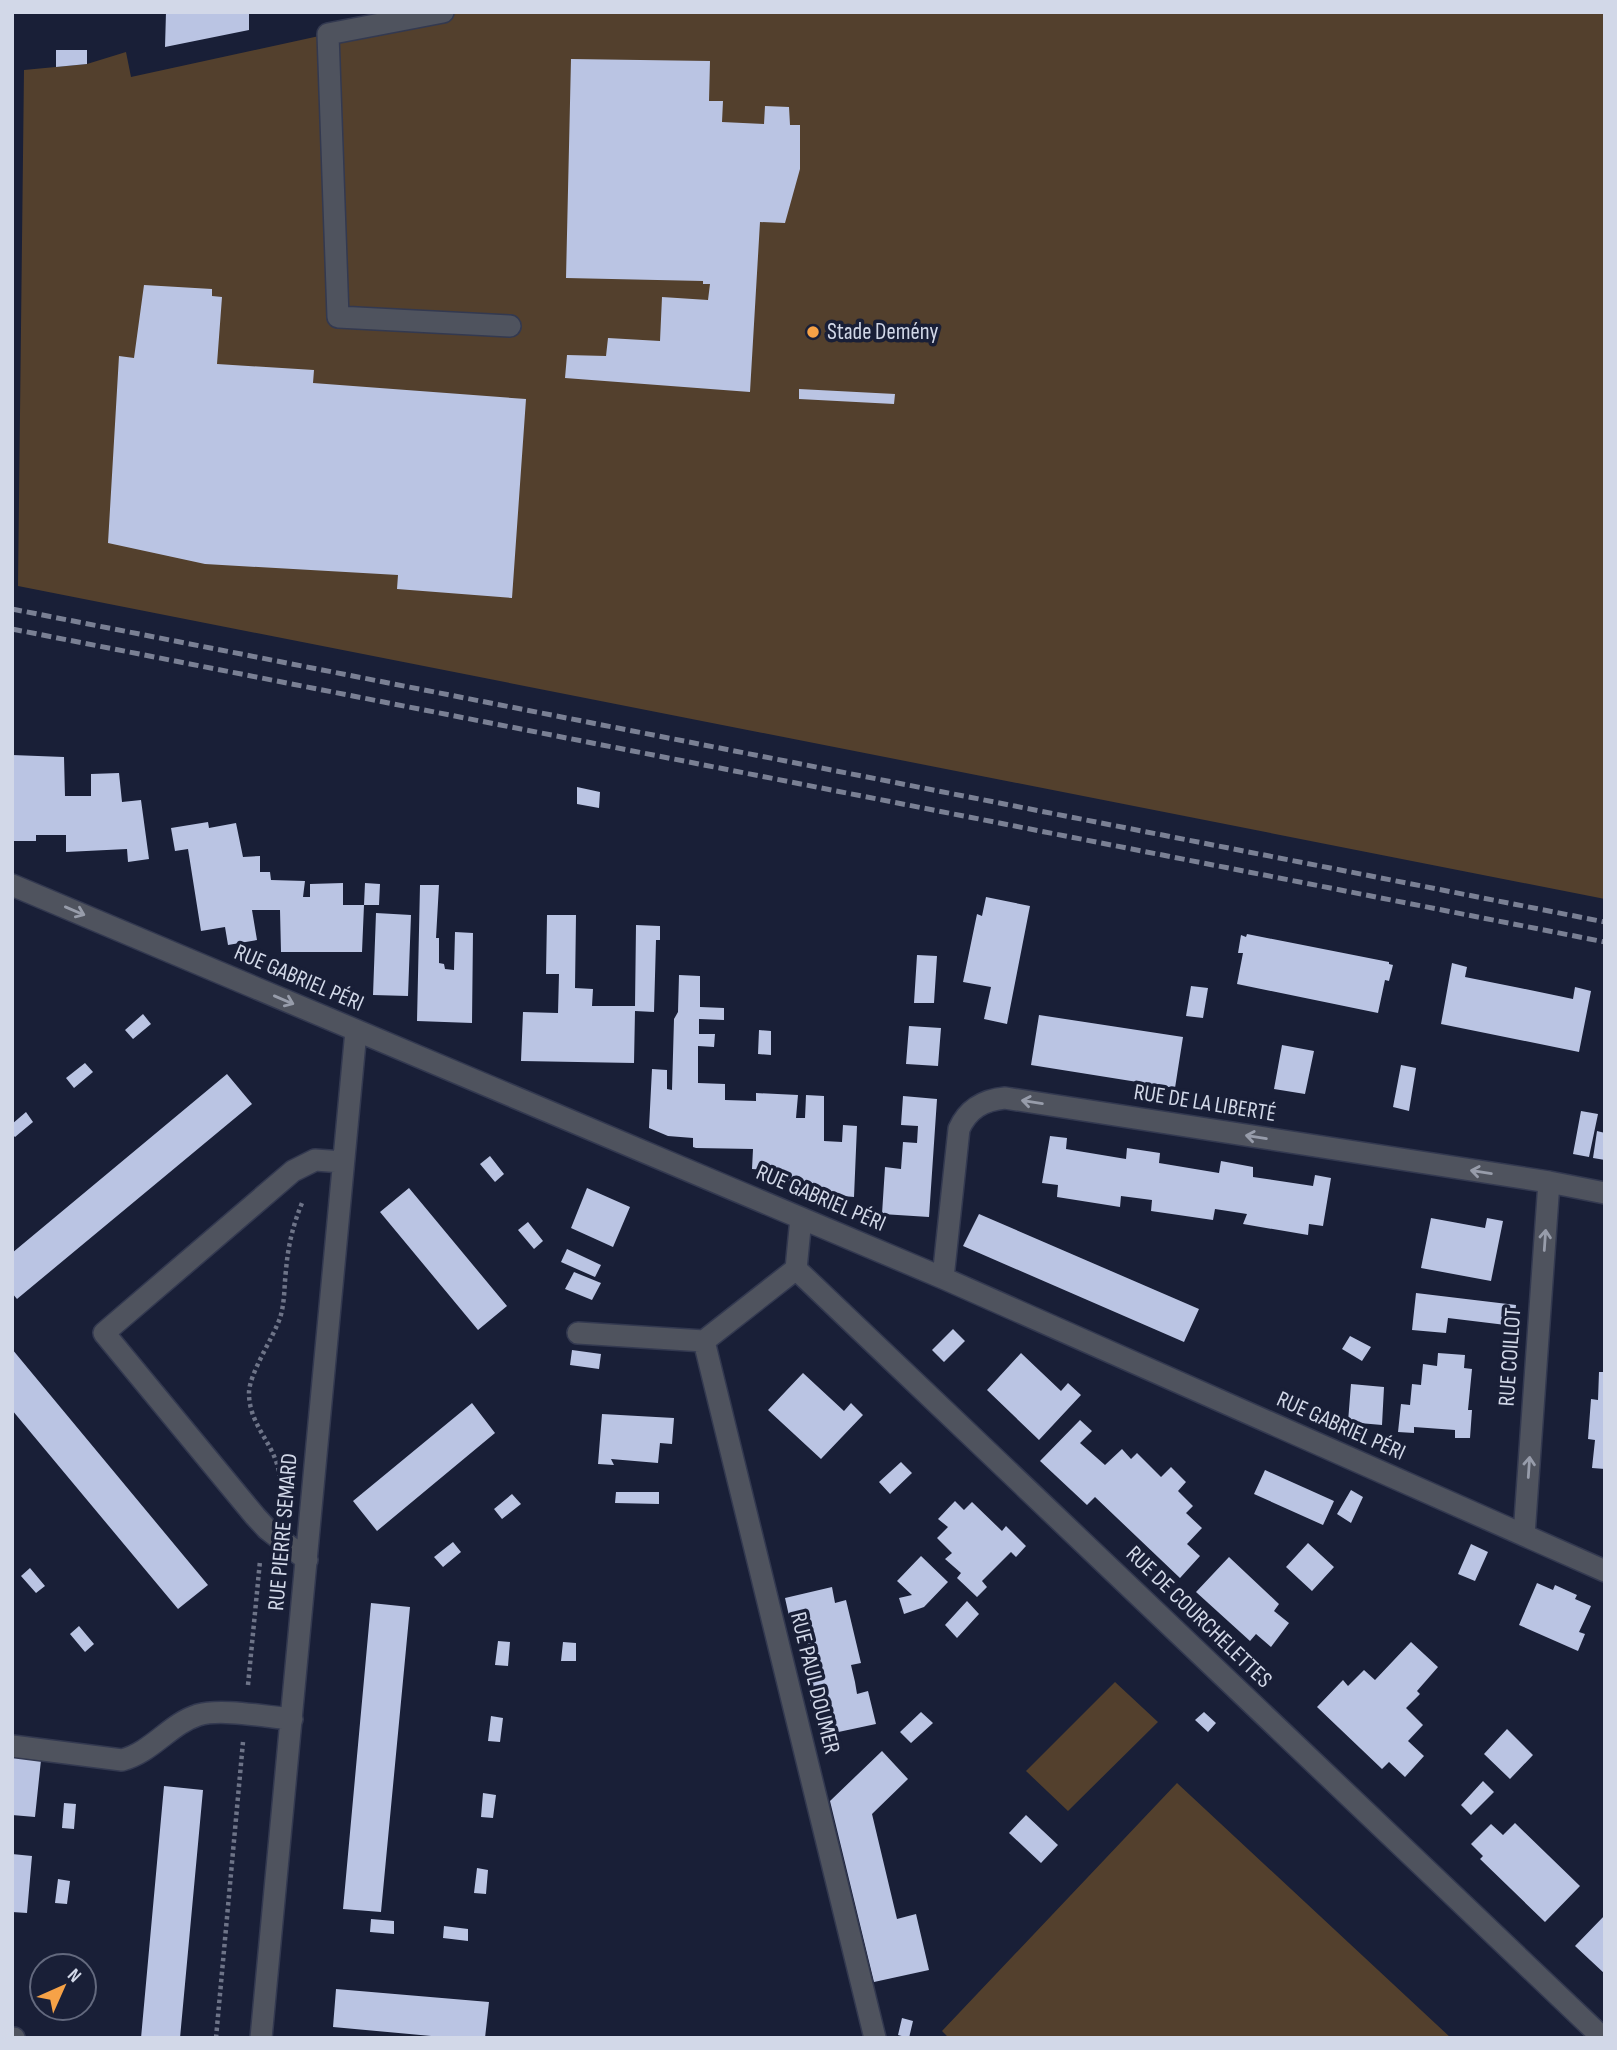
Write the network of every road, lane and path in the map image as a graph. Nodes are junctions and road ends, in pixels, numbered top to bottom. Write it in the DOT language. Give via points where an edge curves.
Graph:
graph roads {
  1 [pos="443,12"];
  2 [pos="510,326"];
  3 [pos="12,884"];
  4 [pos="356,1031"];
  5 [pos="342,1162"];
  6 [pos="1549,1182"];
  7 [pos="1605,1193"];
  8 [pos="800,1218"];
  9 [pos="796,1269"];
  10 [pos="943,1279"];
  11 [pos="578,1333"];
  12 [pos="704,1341"];
  13 [pos="1524,1535"];
  14 [pos="307,1560"];
  15 [pos="1605,1571"];
  16 [pos="292,1719"];
  17 [pos="12,1746"];
  18 [pos="261,2038"];
  19 [pos="875,2038"];
  20 [pos="1603,2038"];
  1 -- 2 [label="street" via="328,34 338,317"];
  3 -- 4 [label="street, RUE GABRIEL PÉRI, one-way"];
  4 -- 5 [label="street, RUE PIERRE SEMARD"];
  4 -- 8 [label="street, RUE GABRIEL PÉRI"];
  5 -- 14 [label="street, RUE PIERRE SEMARD"];
  5 -- 14 [label="street" via="315,1160 293,1171 104,1333 255,1516"];
  6 -- 7 [label="street, RUE DE LA LIBERTÉ"];
  6 -- 10 [label="street, RUE DE LA LIBERTÉ, one-way" via="993,1099 973,1109 959,1129"];
  13 -- 6 [label="street, RUE COILLOT, one-way"];
  8 -- 9 [label="street"];
  8 -- 10 [label="street, RUE GABRIEL PÉRI"];
  9 -- 12 [label="street"];
  9 -- 20 [label="street, RUE DE COURCHELETTES"];
  10 -- 13 [label="street, RUE GABRIEL PÉRI"];
  11 -- 12 [label="street"];
  12 -- 19 [label="street, RUE PAUL DOUMER"];
  13 -- 15 [label="street, RUE GABRIEL PÉRI"];
  14 -- 16 [label="street, RUE PIERRE SEMARD"];
  16 -- 17 [label="street" via="213,1712 197,1716 137,1756 122,1760"];
  16 -- 18 [label="street, RUE PIERRE SEMARD"];
}
